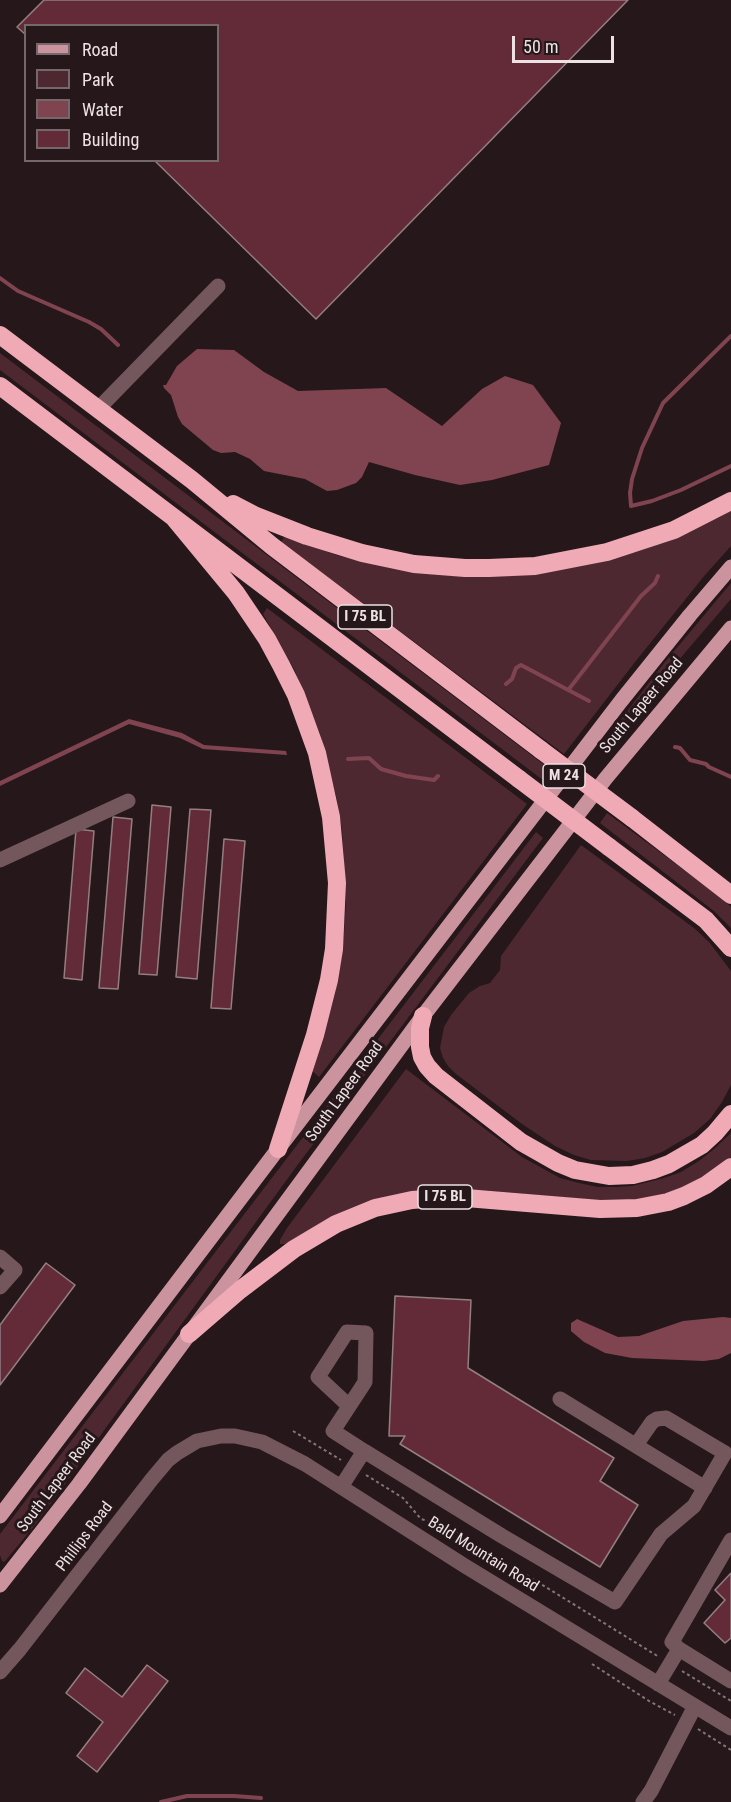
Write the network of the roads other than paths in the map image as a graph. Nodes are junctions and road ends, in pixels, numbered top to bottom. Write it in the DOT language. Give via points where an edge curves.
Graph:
graph roads {
  1 [pos="218,286"];
  2 [pos="0,335"];
  3 [pos="0,386"];
  4 [pos="98,409"];
  5 [pos="192,480"];
  6 [pos="731,501"];
  7 [pos="174,519"];
  8 [pos="731,567"];
  9 [pos="731,628"];
  10 [pos="128,801"];
  11 [pos="0,860"];
  12 [pos="731,895"];
  13 [pos="731,948"];
  14 [pos="423,1016"];
  15 [pos="731,1114"];
  16 [pos="278,1149"];
  17 [pos="731,1167"];
  18 [pos="0,1257"];
  19 [pos="0,1287"];
  20 [pos="189,1334"];
  21 [pos="560,1399"];
  22 [pos="349,1406"];
  23 [pos="208,1437"];
  24 [pos="636,1445"];
  25 [pos="364,1451"];
  26 [pos="342,1487"];
  27 [pos="705,1488"];
  28 [pos="0,1516"];
  29 [pos="731,1540"];
  30 [pos="0,1585"];
  31 [pos="679,1649"];
  32 [pos="3,1662"];
  33 [pos="731,1681"];
  34 [pos="658,1684"];
  35 [pos="695,1706"];
  36 [pos="731,1728"];
  37 [pos="643,1802"];
  1 -- 4 [label="street"];
  2 -- 4 [label="highway, I 75 BL"];
  3 -- 7 [label="highway"];
  4 -- 5 [label="highway, I 75 BL"];
  5 -- 6 [label="highway" via="256,516 336,546 414,564 465,568 536,566 608,552 674,530"];
  5 -- 12 [label="highway, I 75 BL, bridge" via="272,546"];
  7 -- 13 [label="highway, bridge" via="706,921"];
  7 -- 16 [label="highway" via="236,593 281,665 317,753 331,817 337,883 334,949 315,1035"];
  8 -- 16 [label="main road, South Lapeer Road / M 24" via="652,662"];
  9 -- 14 [label="main road, South Lapeer Road / M 24" via="606,778"];
  10 -- 11 [label="street"];
  14 -- 15 [label="highway" via="422,1057 436,1076 520,1143 575,1170 609,1176 653,1170 702,1145"];
  14 -- 20 [label="main road, South Lapeer Road / M 24"];
  16 -- 28 [label="main road, South Lapeer Road"];
  17 -- 20 [label="highway, I 75 BL" via="684,1196 637,1208 600,1209 454,1197 375,1208 336,1224 294,1249"];
  18 -- 19 [label="street" via="15,1270"];
  20 -- 30 [label="main road, South Lapeer Road / I 75 BL"];
  21 -- 24 [label="street"];
  22 -- 22 [label="street" via="365,1382 366,1333 347,1332 318,1377"];
  22 -- 25 [label="street" via="333,1431"];
  23 -- 26 [label="street, Bald Mountain Road" via="235,1436 262,1442"];
  23 -- 32 [label="street, Phillips Road" via="186,1446 160,1469"];
  24 -- 27 [label="street"];
  24 -- 27 [label="street" via="648,1426 666,1418 725,1453"];
  25 -- 26 [label="street"];
  25 -- 27 [label="street" via="615,1602 661,1534 694,1506"];
  26 -- 34 [label="street, Bald Mountain Road"];
  29 -- 31 [label="street" via="672,1642"];
  31 -- 33 [label="street"];
  31 -- 34 [label="street"];
  34 -- 35 [label="street, Bald Mountain Road"];
  35 -- 36 [label="street, Bald Mountain Road"];
  35 -- 37 [label="street"];
}
